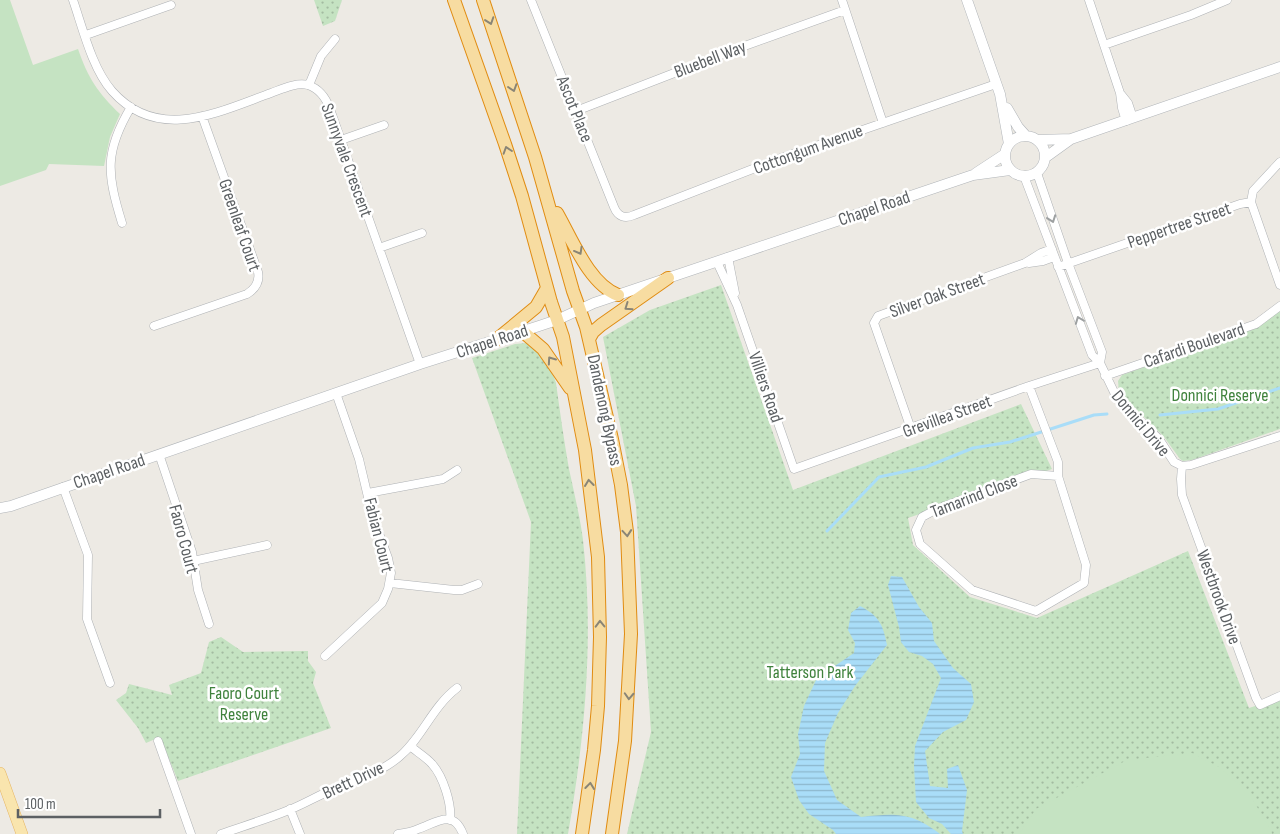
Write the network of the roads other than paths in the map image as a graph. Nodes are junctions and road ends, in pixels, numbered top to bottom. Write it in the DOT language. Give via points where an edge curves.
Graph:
graph roads {
  1 [pos="73,0"];
  2 [pos="454,0"];
  3 [pos="483,0"];
  4 [pos="532,0"];
  5 [pos="842,0"];
  6 [pos="968,0"];
  7 [pos="1088,0"];
  8 [pos="1206,0"];
  9 [pos="1227,0"];
  10 [pos="171,5"];
  11 [pos="1208,8"];
  12 [pos="846,10"];
  13 [pos="86,35"];
  14 [pos="335,39"];
  15 [pos="1104,45"];
  16 [pos="1280,67"];
  17 [pos="308,85"];
  18 [pos="998,89"];
  19 [pos="131,107"];
  20 [pos="576,111"];
  21 [pos="202,116"];
  22 [pos="1130,119"];
  23 [pos="883,122"];
  24 [pos="384,125"];
  25 [pos="1026,136"];
  26 [pos="1071,139"];
  27 [pos="341,140"];
  28 [pos="1038,140"];
  29 [pos="1009,144"];
  30 [pos="1005,154"];
  31 [pos="1046,157"];
  32 [pos="1280,162"];
  33 [pos="1010,170"];
  34 [pos="1037,173"];
  35 [pos="973,175"];
  36 [pos="1024,176"];
  37 [pos="546,193"];
  38 [pos="1251,202"];
  39 [pos="621,216"];
  40 [pos="122,223"];
  41 [pos="422,233"];
  42 [pos="379,248"];
  43 [pos="1053,253"];
  44 [pos="728,258"];
  45 [pos="717,262"];
  46 [pos="1068,264"];
  47 [pos="1058,267"];
  48 [pos="668,278"];
  49 [pos="1280,285"];
  50 [pos="547,288"];
  51 [pos="618,295"];
  52 [pos="737,305"];
  53 [pos="1280,306"];
  54 [pos="580,309"];
  55 [pos="557,320"];
  56 [pos="154,326"];
  57 [pos="522,331"];
  58 [pos="496,340"];
  59 [pos="589,340"];
  60 [pos="1100,363"];
  61 [pos="420,364"];
  62 [pos="1105,376"];
  63 [pos="1029,386"];
  64 [pos="336,393"];
  65 [pos="574,394"];
  66 [pos="911,429"];
  67 [pos="1280,436"];
  68 [pos="159,454"];
  69 [pos="1182,466"];
  70 [pos="794,469"];
  71 [pos="457,470"];
  72 [pos="1058,476"];
  73 [pos="63,487"];
  74 [pos="368,494"];
  75 [pos="11,506"];
  76 [pos="0,508"];
  77 [pos="0,513"];
  78 [pos="267,545"];
  79 [pos="193,560"];
  80 [pos="390,583"];
  81 [pos="478,584"];
  82 [pos="209,624"];
  83 [pos="325,656"];
  84 [pos="110,683"];
  85 [pos="457,688"];
  86 [pos="1280,696"];
  87 [pos="158,741"];
  88 [pos="410,746"];
  89 [pos="0,773"];
  90 [pos="290,809"];
  91 [pos="450,820"];
  92 [pos="22,834"];
  93 [pos="191,834"];
  94 [pos="221,834"];
  95 [pos="300,834"];
  96 [pos="398,834"];
  97 [pos="463,834"];
  98 [pos="582,834"];
  99 [pos="612,834"];
  1 -- 13 [label="street, Sunnyvale Crescent"];
  50 -- 2 [label="highway, Dandenong Bypass, one-way" via="522,196"];
  3 -- 37 [label="highway, Dandenong Bypass, one-way"];
  4 -- 20 [label="street, Ascot Place"];
  5 -- 12 [label="street"];
  6 -- 18 [label="main road"];
  7 -- 15 [label="street"];
  8 -- 11 [label="street"];
  9 -- 11 [label="street"];
  10 -- 13 [label="street"];
  11 -- 15 [label="street"];
  12 -- 20 [label="street, Bluebell Way"];
  12 -- 23 [label="street"];
  13 -- 19 [label="street, Sunnyvale Crescent" via="105,81"];
  14 -- 17 [label="street" via="322,56"];
  15 -- 22 [label="street" via="1121,104"];
  16 -- 22 [label="main road"];
  17 -- 21 [label="street, Sunnyvale Crescent" via="288,87"];
  17 -- 27 [label="street, Sunnyvale Crescent" via="326,99"];
  18 -- 23 [label="street, Cottongum Avenue"];
  18 -- 25 [label="main road" via="1012,118"];
  18 -- 29 [label="main road"];
  19 -- 21 [label="street, Sunnyvale Crescent" via="173,121"];
  19 -- 40 [label="street" via="114,140 110,170"];
  20 -- 39 [label="street, Ascot Place" via="614,207"];
  21 -- 56 [label="street, Greenleaf Court" via="258,272 258,280 247,294"];
  22 -- 26 [label="main road"];
  23 -- 39 [label="street, Cottongum Avenue" via="630,217"];
  24 -- 27 [label="street"];
  25 -- 28 [label="main road"];
  25 -- 29 [label="main road"];
  26 -- 28 [label="main road"];
  26 -- 31 [label="main road"];
  27 -- 42 [label="street, Sunnyvale Crescent"];
  28 -- 31 [label="main road"];
  29 -- 30 [label="main road"];
  30 -- 33 [label="main road"];
  30 -- 35 [label="main road, Chapel Road"];
  31 -- 34 [label="main road"];
  32 -- 38 [label="street, Peppertree Street" via="1253,191"];
  33 -- 35 [label="main road, Chapel Road"];
  33 -- 36 [label="main road"];
  34 -- 36 [label="main road"];
  34 -- 46 [label="street, Donnici Drive, one-way"];
  35 -- 44 [label="main road, Chapel Road"];
  36 -- 43 [label="street, Donnici Drive"];
  37 -- 51 [label="highway, one-way" via="586,265 598,282"];
  37 -- 54 [label="highway, Dandenong Bypass"];
  38 -- 46 [label="street, Peppertree Street"];
  38 -- 49 [label="street"];
  41 -- 42 [label="street"];
  42 -- 61 [label="street, Sunnyvale Crescent"];
  43 -- 47 [label="street, Donnici Drive"];
  43 -- 66 [label="street, Silver Oak Street" via="1043,261 1025,263 878,316 874,323"];
  44 -- 45 [label="main road, Chapel Road"];
  44 -- 52 [label="street, Villiers Road"];
  45 -- 48 [label="main road, Chapel Road"];
  45 -- 52 [label="street, Villiers Road"];
  46 -- 47 [label="street, Peppertree Street"];
  46 -- 60 [label="street, Donnici Drive" via="1102,352"];
  60 -- 47 [label="street, Donnici Drive, one-way" via="1092,355"];
  48 -- 51 [label="main road, Chapel Road"];
  48 -- 59 [label="highway, one-way" via="601,325"];
  50 -- 55 [label="highway, Dandenong Bypass"];
  50 -- 58 [label="highway" via="536,307"];
  51 -- 54 [label="main road, Chapel Road"];
  52 -- 70 [label="street, Villiers Road"];
  53 -- 62 [label="street, Cafardi Boulevard" via="1256,324"];
  54 -- 55 [label="main road, Chapel Road"];
  54 -- 59 [label="highway, Dandenong Bypass"];
  55 -- 57 [label="main road, Chapel Road"];
  55 -- 65 [label="highway, Dandenong Bypass"];
  57 -- 58 [label="main road, Chapel Road"];
  65 -- 57 [label="highway, one-way" via="543,349"];
  58 -- 61 [label="main road, Chapel Road"];
  59 -- 99 [label="highway, Dandenong Bypass, one-way" via="621,485 630,589 628,708"];
  60 -- 62 [label="street, Donnici Drive"];
  60 -- 63 [label="street, Grevillea Street"];
  61 -- 64 [label="main road, Chapel Road"];
  62 -- 69 [label="street, Donnici Drive" via="1124,405 1159,439 1174,462"];
  63 -- 66 [label="street, Grevillea Street"];
  63 -- 72 [label="street, Tamarind Close" via="1058,462"];
  64 -- 68 [label="main road, Chapel Road"];
  64 -- 74 [label="street, Fabian Court"];
  98 -- 65 [label="highway, Dandenong Bypass, one-way" via="595,741 600,637 594,519"];
  66 -- 70 [label="street, Grevillea Street"];
  67 -- 69 [label="street, Donnici Drive"];
  68 -- 73 [label="main road, Chapel Road"];
  68 -- 79 [label="street, Faoro Court"];
  69 -- 86 [label="street, Westbrook Drive" via="1182,495 1256,698 1260,705"];
  71 -- 74 [label="street" via="443,479"];
  72 -- 72 [label="street, Tamarind Close" via="1086,565 1084,583 1036,611 972,590 920,544 916,530 922,517 937,509 1031,474"];
  73 -- 75 [label="main road, Chapel Road"];
  73 -- 84 [label="street" via="88,555 87,620"];
  74 -- 80 [label="street, Fabian Court" via="390,566"];
  75 -- 76 [label="main road, Chapel Road"];
  75 -- 77 [label="main road, Chapel Road"];
  78 -- 79 [label="street"];
  79 -- 82 [label="street, Faoro Court"];
  80 -- 81 [label="street" via="454,590"];
  80 -- 83 [label="street, Fabian Court" via="377,608"];
  85 -- 88 [label="street, Brett Drive" via="444,699"];
  87 -- 93 [label="street"];
  88 -- 90 [label="street, Brett Drive" via="376,772"];
  88 -- 91 [label="street" via="432,763 438,773 451,810"];
  89 -- 92 [label="main road"];
  90 -- 94 [label="street, Brett Drive"];
  90 -- 95 [label="street"];
  91 -- 96 [label="street" via="441,819"];
  91 -- 97 [label="street"];
}
